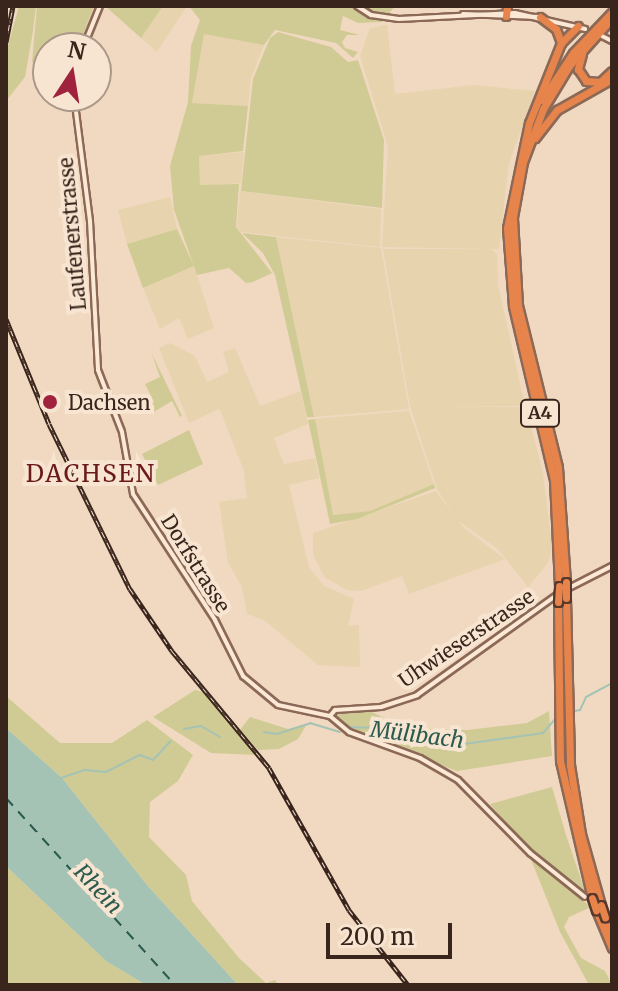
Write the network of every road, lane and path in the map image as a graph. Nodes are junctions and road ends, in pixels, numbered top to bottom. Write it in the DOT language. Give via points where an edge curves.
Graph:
graph roads {
  1 [pos="357,6"];
  2 [pos="99,7"];
  3 [pos="507,11"];
  4 [pos="612,12"];
  5 [pos="540,17"];
  6 [pos="612,18"];
  7 [pos="582,28"];
  8 [pos="89,32"];
  9 [pos="602,36"];
  10 [pos="591,39"];
  11 [pos="612,41"];
  12 [pos="561,43"];
  13 [pos="612,71"];
  14 [pos="612,79"];
  15 [pos="76,112"];
  16 [pos="520,152"];
  17 [pos="520,173"];
  18 [pos="98,370"];
  19 [pos="612,566"];
  20 [pos="565,585"];
  21 [pos="562,600"];
  22 [pos="330,716"];
  23 [pos="564,748"];
  24 [pos="588,898"];
  25 [pos="598,907"];
  26 [pos="609,917"];
  27 [pos="612,933"];
  28 [pos="612,948"];
  1 -- 3 [label="street" via="383,18"];
  2 -- 8 [label="street"];
  3 -- 5 [label="street"];
  4 -- 16 [label="highway, A4" via="553,80"];
  5 -- 7 [label="street"];
  5 -- 12 [label="highway" via="556,29"];
  6 -- 10 [label="highway, A4"];
  7 -- 12 [label="highway"];
  9 -- 11 [label="street"];
  10 -- 13 [label="highway, A4" via="578,69 587,82 600,82"];
  10 -- 17 [label="highway, A4" via="546,103"];
  12 -- 16 [label="highway"];
  14 -- 17 [label="highway" via="546,120"];
  15 -- 18 [label="street, Laufenerstrasse" via="90,221"];
  16 -- 20 [label="highway, A4" via="509,206 507,261 552,468"];
  17 -- 20 [label="highway, A4" via="512,223 513,272 557,456"];
  18 -- 22 [label="street, Dorfstrasse" via="121,429 133,494 215,620 236,666 278,705"];
  19 -- 20 [label="street, Uhwieserstrasse"];
  20 -- 21 [label="highway, A4, bridge"];
  20 -- 22 [label="street, Uhwieserstrasse" via="417,695 381,707 335,710"];
  21 -- 23 [label="highway, A4"];
  21 -- 23 [label="highway, A4" via="556,680"];
  22 -- 24 [label="street" via="349,732 420,758 458,780 530,853"];
  23 -- 24 [label="highway, A4" via="571,826"];
  23 -- 25 [label="highway, A4"];
  24 -- 25 [label="highway, A4, bridge"];
  25 -- 26 [label="highway, A4, bridge"];
  25 -- 28 [label="highway, A4"];
  26 -- 27 [label="highway, A4"];
}
